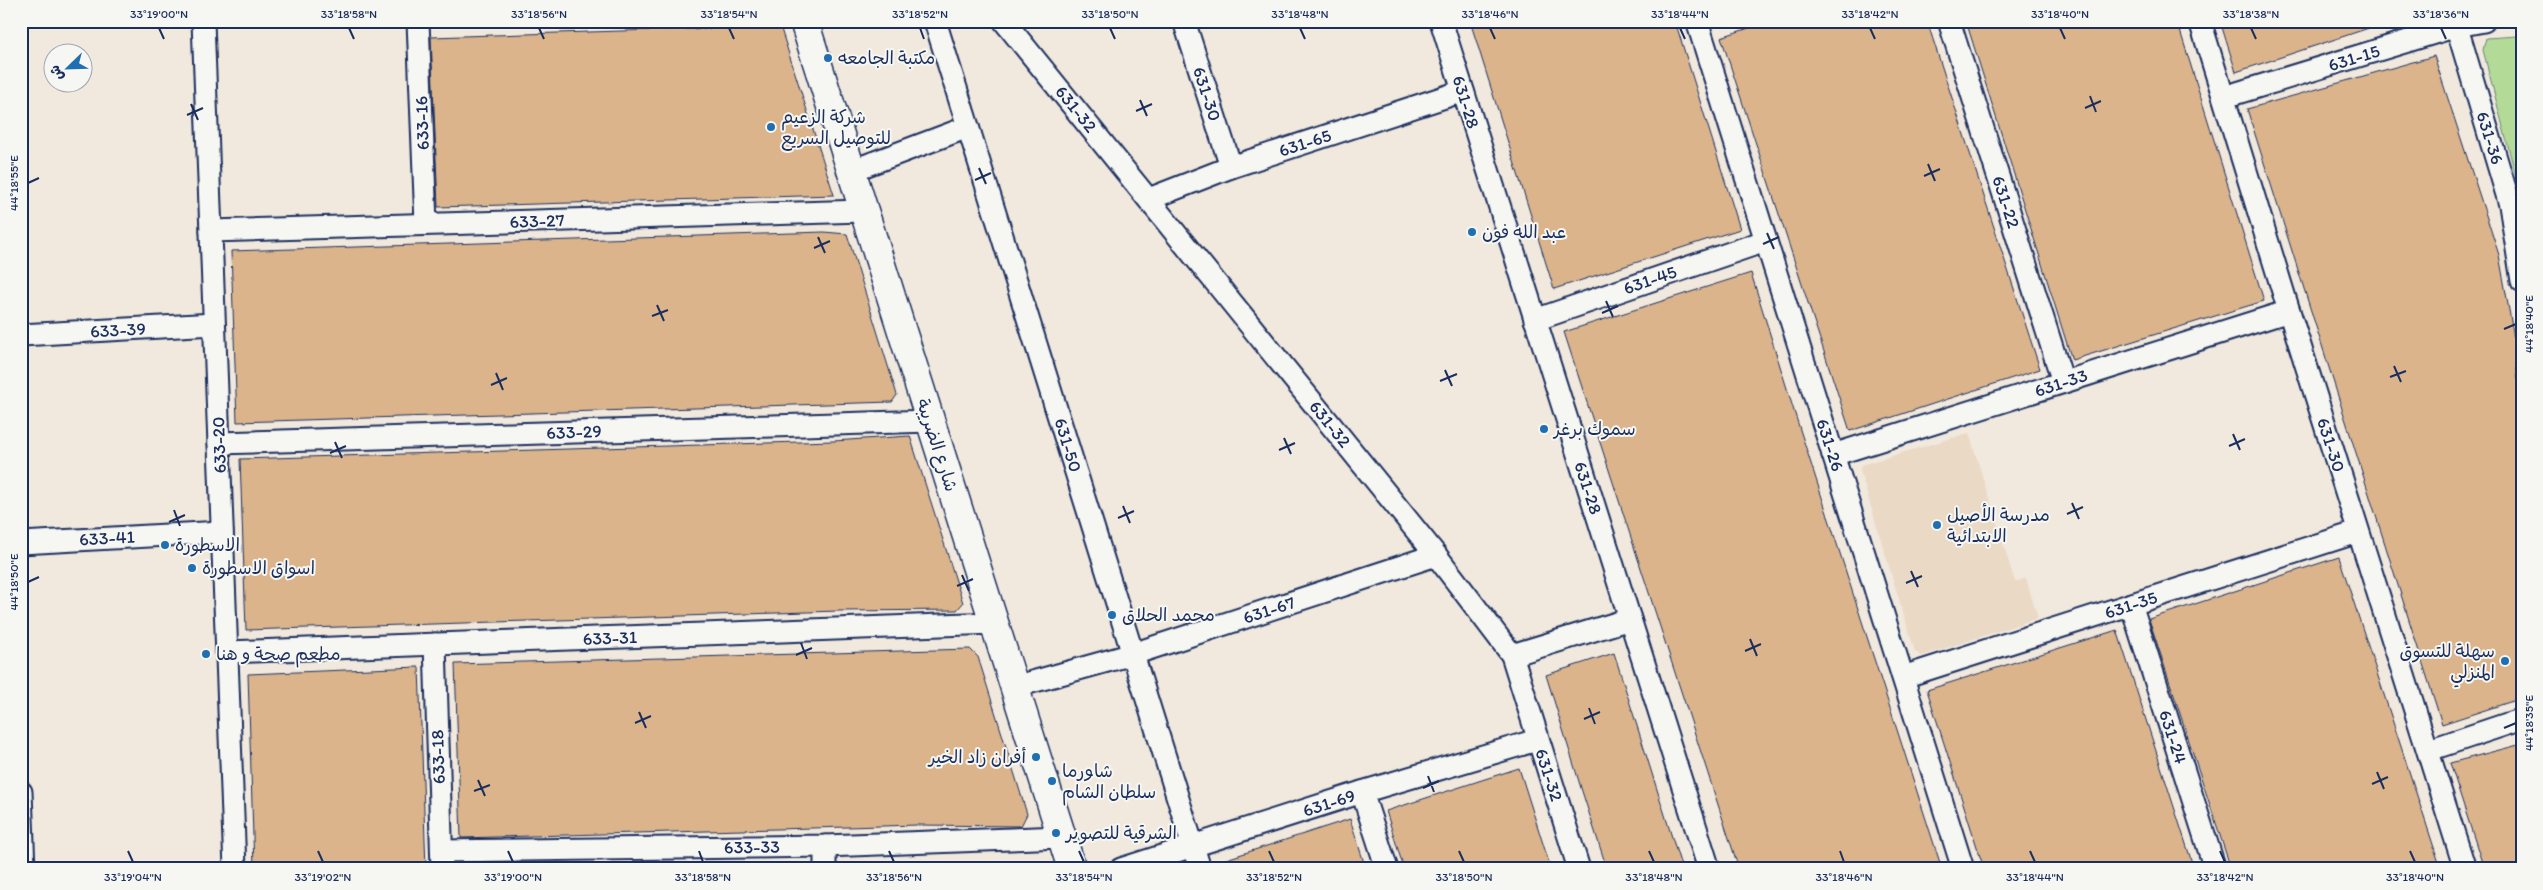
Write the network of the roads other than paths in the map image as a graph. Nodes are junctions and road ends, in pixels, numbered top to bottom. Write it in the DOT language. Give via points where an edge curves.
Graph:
graph roads {
  1 [pos="203,21"];
  2 [pos="419,21"];
  3 [pos="804,21"];
  4 [pos="935,21"];
  5 [pos="1004,21"];
  6 [pos="1184,21"];
  7 [pos="1441,21"];
  8 [pos="1697,21"];
  9 [pos="1949,21"];
  10 [pos="2200,21"];
  11 [pos="2484,21"];
  12 [pos="2456,24"];
  13 [pos="1463,91"];
  14 [pos="2224,97"];
  15 [pos="968,127"];
  16 [pos="1231,167"];
  17 [pos="851,171"];
  18 [pos="1149,199"];
  19 [pos="863,211"];
  20 [pos="426,224"];
  21 [pos="211,231"];
  22 [pos="1765,241"];
  23 [pos="2522,281"];
  24 [pos="2289,311"];
  25 [pos="1535,320"];
  26 [pos="214,324"];
  27 [pos="21,335"];
  28 [pos="2063,382"];
  29 [pos="930,421"];
  30 [pos="219,443"];
  31 [pos="1833,455"];
  32 [pos="222,532"];
  33 [pos="2358,532"];
  34 [pos="21,543"];
  35 [pos="1436,555"];
  36 [pos="2131,604"];
  37 [pos="1630,619"];
  38 [pos="994,623"];
  39 [pos="435,644"];
  40 [pos="227,652"];
  41 [pos="1133,654"];
  42 [pos="1512,655"];
  43 [pos="1903,677"];
  44 [pos="1014,688"];
  45 [pos="2522,719"];
  46 [pos="1538,740"];
  47 [pos="2429,750"];
  48 [pos="21,792"];
  49 [pos="1362,792"];
  50 [pos="1062,836"];
  51 [pos="825,846"];
  52 [pos="1193,846"];
  53 [pos="442,860"];
  54 [pos="24,869"];
  55 [pos="235,869"];
  56 [pos="825,869"];
  57 [pos="1072,869"];
  58 [pos="1121,869"];
  59 [pos="1200,869"];
  60 [pos="1386,869"];
  61 [pos="1579,869"];
  62 [pos="1709,869"];
  63 [pos="1963,869"];
  64 [pos="2215,869"];
  65 [pos="2465,869"];
  1 -- 21 [label="street, 633-20"];
  2 -- 20 [label="street, 633-16"];
  3 -- 17 [label="street, شارع الضريبة"];
  4 -- 15 [label="street, 631-50"];
  5 -- 18 [label="street, 631-32"];
  6 -- 16 [label="street, 631-30"];
  7 -- 13 [label="street, 631-28"];
  8 -- 22 [label="street, 631-26"];
  9 -- 28 [label="street, 631-22"];
  10 -- 14 [label="street, 631-30"];
  11 -- 12 [label="street, 631-15"];
  12 -- 14 [label="street, 631-15"];
  12 -- 23 [label="street, 631-36" via="2510,205"];
  13 -- 16 [label="street, 631-65"];
  13 -- 25 [label="street, 631-28"];
  14 -- 24 [label="street, 631-30"];
  15 -- 17 [label="street"];
  15 -- 41 [label="street, 631-50"];
  16 -- 18 [label="street, 631-65"];
  17 -- 19 [label="street, شارع الضريبة"];
  18 -- 35 [label="street, 631-32"];
  19 -- 20 [label="street, 633-27"];
  19 -- 29 [label="street, شارع الضريبة"];
  20 -- 21 [label="street, 633-27"];
  21 -- 26 [label="street, 633-20"];
  22 -- 25 [label="street, 631-45"];
  22 -- 31 [label="street, 631-26"];
  24 -- 28 [label="street, 631-33"];
  24 -- 33 [label="street, 631-30"];
  25 -- 37 [label="street, 631-28"];
  26 -- 27 [label="street, 633-39"];
  26 -- 30 [label="street, 633-20"];
  28 -- 31 [label="street, 631-33"];
  29 -- 30 [label="street, 633-29"];
  29 -- 38 [label="street, شارع الضريبة"];
  30 -- 32 [label="street, 633-20"];
  31 -- 43 [label="street, 631-26"];
  32 -- 34 [label="street, 633-41"];
  32 -- 40 [label="street, 633-20"];
  33 -- 36 [label="street, 631-35"];
  33 -- 47 [label="street, 631-30"];
  35 -- 41 [label="street, 631-67"];
  35 -- 42 [label="street, 631-32"];
  36 -- 43 [label="street, 631-35"];
  36 -- 64 [label="street, 631-24"];
  37 -- 42 [label="street"];
  37 -- 62 [label="street, 631-28"];
  38 -- 39 [label="street, 633-31"];
  38 -- 44 [label="street, شارع الضريبة"];
  39 -- 40 [label="street, 633-31"];
  39 -- 53 [label="street, 633-18"];
  40 -- 55 [label="street, 633-20"];
  41 -- 44 [label="street, 631-67"];
  41 -- 52 [label="street, 631-50"];
  42 -- 46 [label="street, 631-32"];
  43 -- 63 [label="street, 631-26"];
  44 -- 50 [label="street, شارع الضريبة"];
  45 -- 47 [label="street"];
  46 -- 49 [label="street, 631-69"];
  46 -- 61 [label="street, 631-32"];
  47 -- 65 [label="street, 631-30"];
  48 -- 54 [label="street"];
  49 -- 52 [label="street, 631-69"];
  49 -- 60 [label="street"];
  50 -- 51 [label="street, 633-33"];
  50 -- 57 [label="street, شارع الضريبة"];
  51 -- 53 [label="street, 633-33"];
  51 -- 56 [label="street"];
  52 -- 58 [label="street, 631-69"];
  52 -- 59 [label="street, 631-50"];
}
